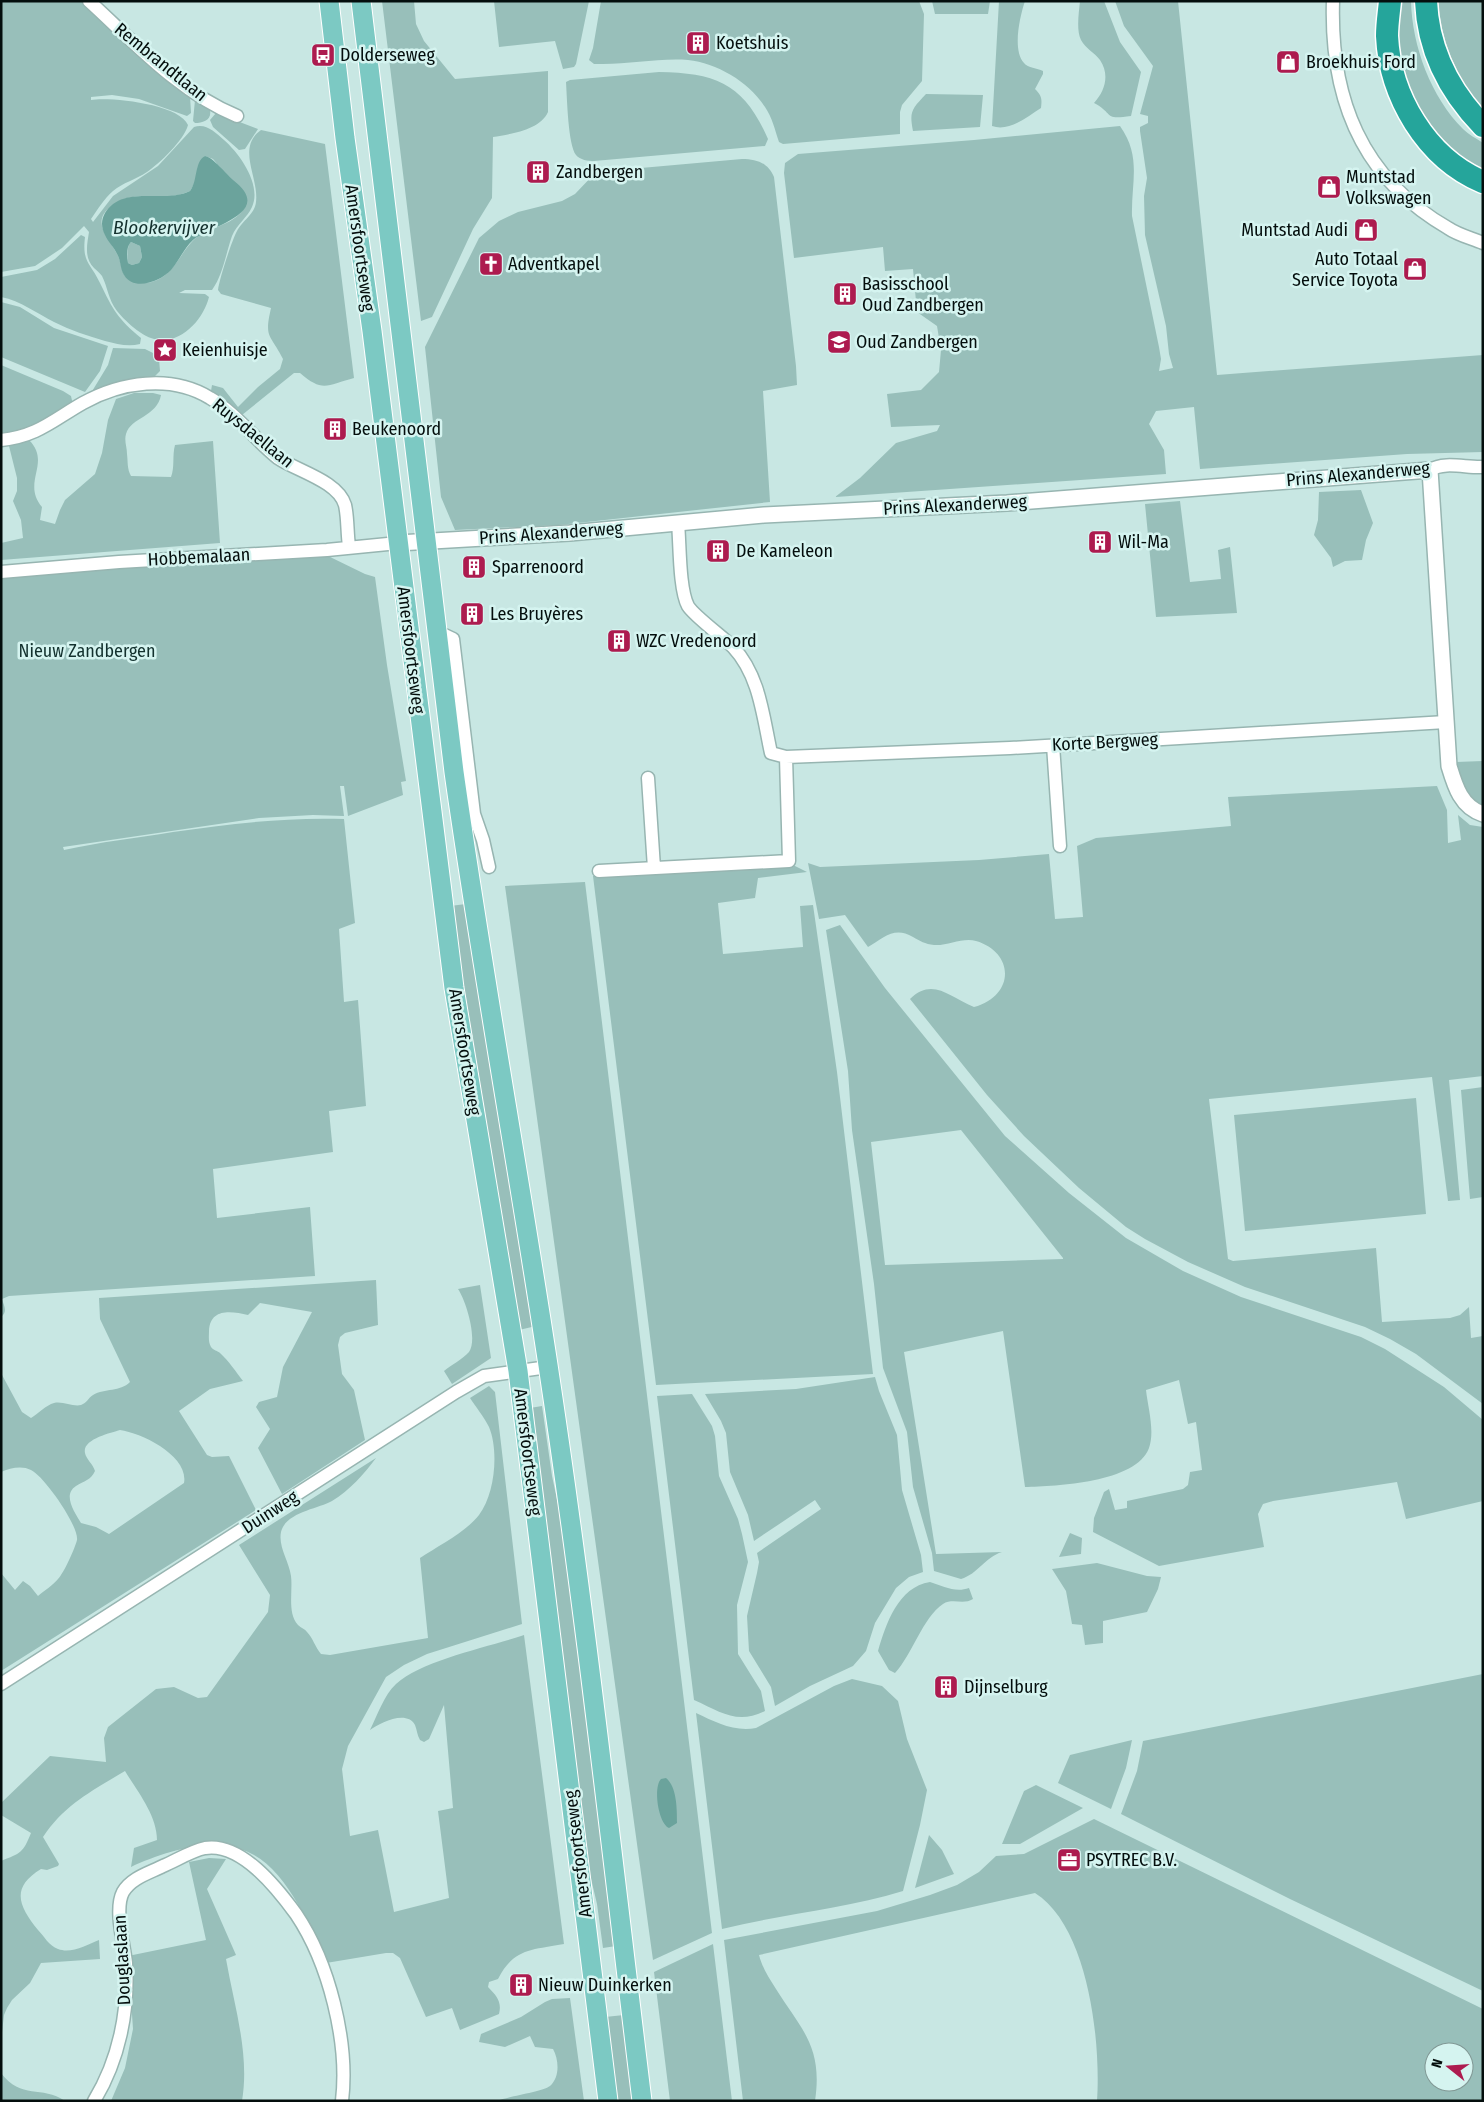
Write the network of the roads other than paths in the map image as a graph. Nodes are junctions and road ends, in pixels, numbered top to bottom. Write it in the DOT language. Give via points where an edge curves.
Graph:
graph roads {
  1 [pos="89,1"];
  2 [pos="329,1"];
  3 [pos="361,1"];
  4 [pos="1333,1"];
  5 [pos="1390,1"];
  6 [pos="1426,1"];
  7 [pos="237,116"];
  8 [pos="1483,126"];
  9 [pos="1483,182"];
  10 [pos="1483,243"];
  11 [pos="1,440"];
  12 [pos="1483,467"];
  13 [pos="1430,470"];
  14 [pos="678,523"];
  15 [pos="426,542"];
  16 [pos="398,543"];
  17 [pos="349,546"];
  18 [pos="1,572"];
  19 [pos="436,631"];
  20 [pos="1446,722"];
  21 [pos="1053,745"];
  22 [pos="786,757"];
  23 [pos="648,778"];
  24 [pos="1483,814"];
  25 [pos="1060,846"];
  26 [pos="489,867"];
  27 [pos="654,868"];
  28 [pos="599,870"];
  29 [pos="548,1367"];
  30 [pos="518,1371"];
  31 [pos="1,1684"];
  32 [pos="94,2101"];
  33 [pos="342,2101"];
  34 [pos="608,2101"];
  35 [pos="642,2101"];
  1 -- 7 [label="street, Rembrandtlaan" via="194,93"];
  2 -- 16 [label="main road, Amersfoortseweg"];
  3 -- 15 [label="main road, Amersfoortseweg"];
  4 -- 10 [label="street" via="1332,27 1339,85 1354,129 1379,170 1411,204 1449,229"];
  5 -- 9 [label="highway" via="1387,36 1402,102 1442,156 1467,175"];
  6 -- 8 [label="highway" via="1428,31 1443,72 1461,101"];
  11 -- 17 [label="street, Ruysdaellaan" via="32,434 84,403 135,383 191,389 210,397 279,458 337,492 345,504"];
  12 -- 13 [label="street, Prins Alexanderweg" via="1457,465"];
  13 -- 14 [label="street, Prins Alexanderweg" via="1007,503 764,515"];
  13 -- 20 [label="street"];
  14 -- 15 [label="street, Prins Alexanderweg"];
  14 -- 22 [label="street" via="683,587 688,606 745,662 755,682 772,753"];
  15 -- 16 [label="street, Prins Alexanderweg"];
  15 -- 19 [label="main road, Amersfoortseweg"];
  16 -- 17 [label="street, Hobbemalaan"];
  16 -- 30 [label="main road, Amersfoortseweg" via="454,988"];
  17 -- 18 [label="street, Hobbemalaan"];
  19 -- 26 [label="street, Amersfoortseweg" via="454,639 474,814"];
  19 -- 29 [label="main road, Amersfoortseweg" via="468,871"];
  20 -- 21 [label="street, Korte Bergweg"];
  20 -- 24 [label="street" via="1449,766 1454,785 1473,811"];
  21 -- 22 [label="street, Korte Bergweg"];
  21 -- 25 [label="street"];
  22 -- 27 [label="street" via="789,861"];
  23 -- 27 [label="street"];
  27 -- 28 [label="street"];
  29 -- 30 [label="street, Duinweg"];
  29 -- 35 [label="main road, Amersfoortseweg"];
  30 -- 31 [label="street, Duinweg" via="484,1376 456,1392"];
  30 -- 34 [label="main road, Amersfoortseweg"];
  32 -- 33 [label="street, Douglaslaan" via="121,2036 126,2001 126,1964 119,1906 123,1892 133,1880 206,1848 235,1853 252,1864 296,1914 312,1941 338,2020 343,2051"];
}
